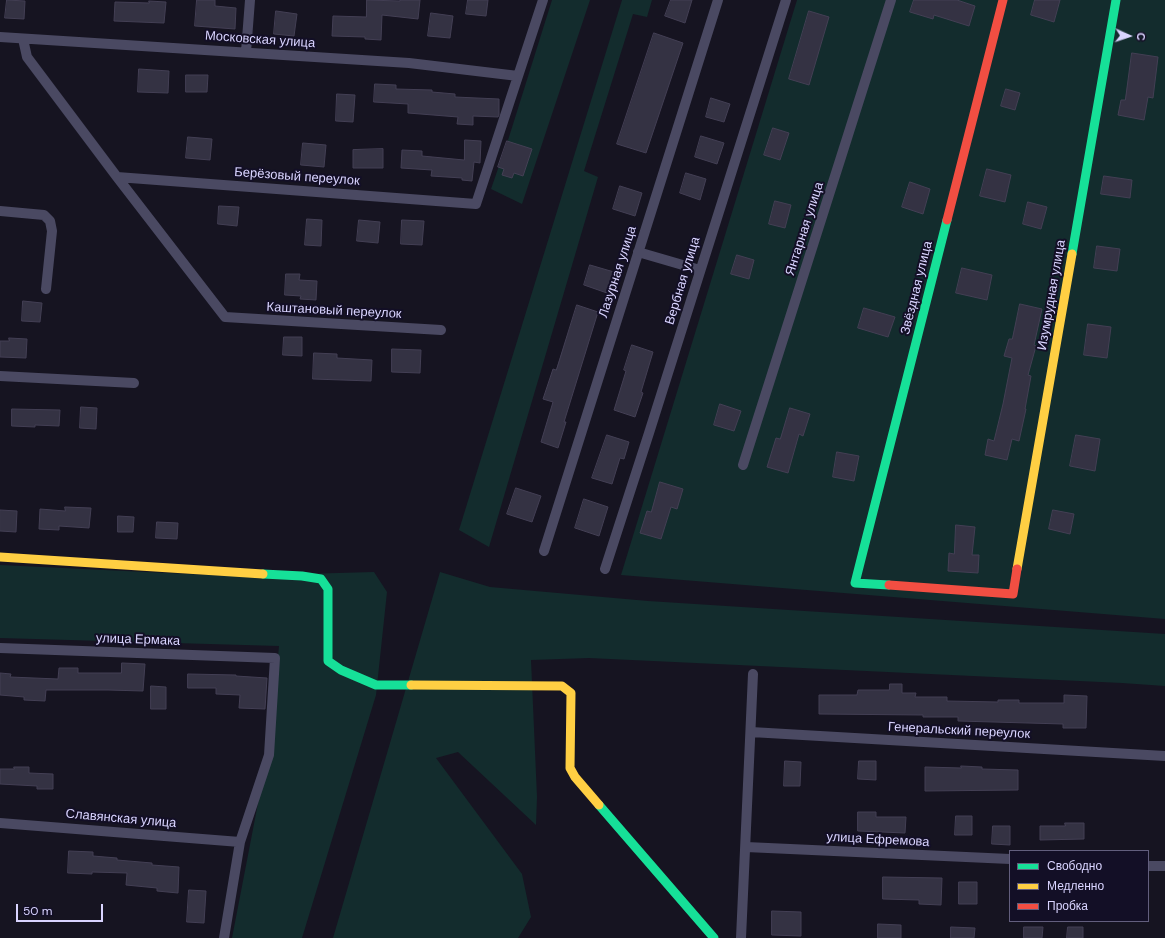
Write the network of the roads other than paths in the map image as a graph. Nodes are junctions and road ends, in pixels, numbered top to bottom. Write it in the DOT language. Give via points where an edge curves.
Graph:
graph roads {
  1 [pos="250,0"];
  2 [pos="543,0"];
  3 [pos="718,0"];
  4 [pos="786,0"];
  5 [pos="891,0"];
  6 [pos="1003,0"];
  7 [pos="1116,0"];
  8 [pos="0,37"];
  9 [pos="23,38"];
  10 [pos="246,52"];
  11 [pos="518,76"];
  12 [pos="117,177"];
  13 [pos="0,211"];
  14 [pos="638,252"];
  15 [pos="700,270"];
  16 [pos="46,289"];
  17 [pos="441,330"];
  18 [pos="0,376"];
  19 [pos="134,383"];
  20 [pos="743,465"];
  21 [pos="544,551"];
  22 [pos="0,557"];
  23 [pos="605,568"];
  24 [pos="1013,594"];
  25 [pos="0,648"];
  26 [pos="753,674"];
  27 [pos="751,732"];
  28 [pos="1165,756"];
  29 [pos="0,823"];
  30 [pos="240,842"];
  31 [pos="746,847"];
  32 [pos="1009,859"];
  33 [pos="1149,866"];
  34 [pos="1165,866"];
  35 [pos="224,938"];
  36 [pos="714,938"];
  37 [pos="741,938"];
  1 -- 10 [label="street"];
  2 -- 11 [label="street"];
  3 -- 14 [label="street, Лазурная улица"];
  4 -- 15 [label="street, Вербная улица"];
  5 -- 20 [label="street, Янтарная улица"];
  6 -- 24 [label="street, Звёздная улица" via="855,583"];
  7 -- 24 [label="street, Изумрудная улица"];
  8 -- 9 [label="street, Московская улица"];
  9 -- 10 [label="street, Московская улица"];
  9 -- 12 [label="street" via="27,57"];
  10 -- 11 [label="street, Московская улица" via="409,63"];
  11 -- 12 [label="street, Берёзовый переулок" via="476,204"];
  12 -- 17 [label="street, Каштановый переулок" via="225,317"];
  13 -- 16 [label="street" via="44,215 50,220 52,232"];
  14 -- 15 [label="street"];
  14 -- 21 [label="street, Лазурная улица"];
  15 -- 23 [label="street, Вербная улица"];
  18 -- 19 [label="street"];
  22 -- 36 [label="street" via="302,576 321,580 328,589 328,661 341,670 376,685 562,686 571,693 570,768"];
  25 -- 30 [label="street, улица Ермака" via="276,658 269,755"];
  26 -- 27 [label="street"];
  27 -- 28 [label="street, Генеральский переулок"];
  27 -- 31 [label="street"];
  29 -- 30 [label="street, Славянская улица"];
  30 -- 35 [label="street"];
  31 -- 32 [label="street, улица Ефремова"];
  31 -- 37 [label="street"];
  33 -- 34 [label="street"];
}
